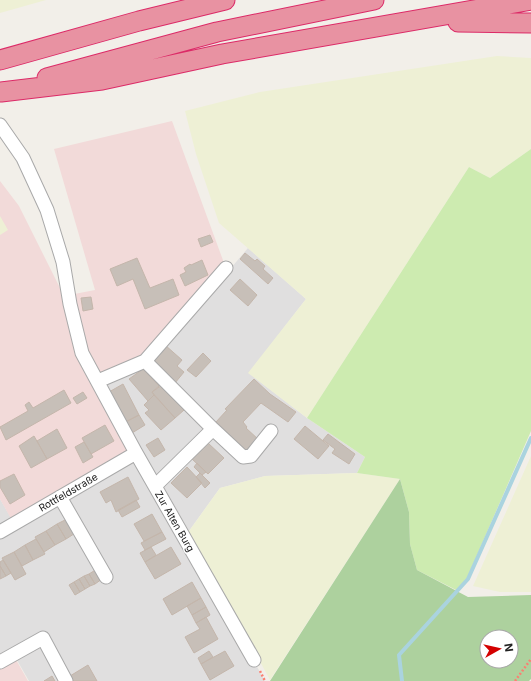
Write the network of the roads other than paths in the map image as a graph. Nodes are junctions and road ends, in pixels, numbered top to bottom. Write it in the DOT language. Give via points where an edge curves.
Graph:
graph roads {
  1 [pos="225,0"];
  2 [pos="374,0"];
  3 [pos="531,0"];
  4 [pos="531,23"];
  5 [pos="393,25"];
  6 [pos="0,60"];
  7 [pos="1,92"];
  8 [pos="2,128"];
  9 [pos="226,268"];
  10 [pos="145,361"];
  11 [pos="98,381"];
  12 [pos="213,429"];
  13 [pos="271,431"];
  14 [pos="136,453"];
  15 [pos="155,486"];
  16 [pos="60,497"];
  17 [pos="0,532"];
  18 [pos="106,577"];
  19 [pos="254,660"];
  20 [pos="0,662"];
  21 [pos="66,681"];
  1 -- 6 [label="highway"];
  2 -- 7 [label="highway" via="209,34"];
  3 -- 5 [label="highway"];
  4 -- 5 [label="highway" via="458,22"];
  5 -- 7 [label="highway" via="222,54 102,80"];
  8 -- 11 [label="street, Zur Alten Burg" via="23,158 47,210 63,262 82,353"];
  9 -- 10 [label="street"];
  10 -- 11 [label="street"];
  10 -- 12 [label="street"];
  11 -- 14 [label="street, Zur Alten Burg"];
  12 -- 13 [label="street" via="243,457 251,456"];
  12 -- 15 [label="street"];
  14 -- 15 [label="street, Zur Alten Burg"];
  14 -- 16 [label="street, Rottfeldstraße"];
  15 -- 19 [label="street, Zur Alten Burg"];
  16 -- 17 [label="street, Rottfeldstraße"];
  16 -- 18 [label="street"];
  20 -- 21 [label="street" via="43,638"];
}
